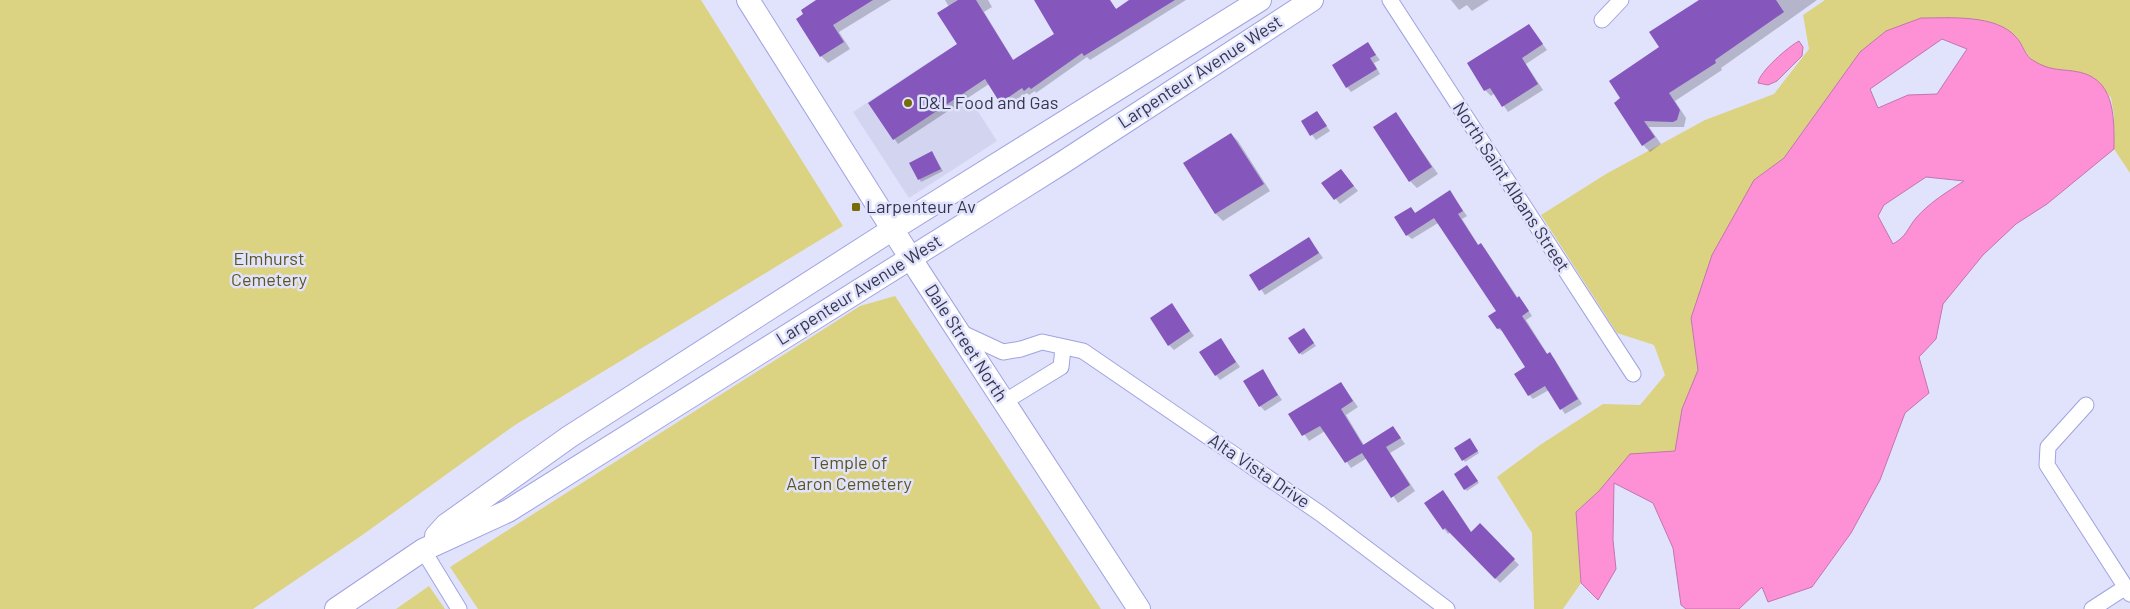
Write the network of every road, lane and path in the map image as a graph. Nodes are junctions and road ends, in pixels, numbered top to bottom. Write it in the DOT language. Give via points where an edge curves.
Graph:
graph roads {
  1 [pos="1260,0"];
  2 [pos="1312,0"];
  3 [pos="1390,0"];
  4 [pos="1621,0"];
  5 [pos="755,2"];
  6 [pos="1602,20"];
  7 [pos="893,229"];
  8 [pos="910,257"];
  9 [pos="958,330"];
  10 [pos="1063,348"];
  11 [pos="1633,374"];
  12 [pos="1004,402"];
  13 [pos="2086,405"];
  14 [pos="423,550"];
  15 [pos="2128,591"];
  16 [pos="336,609"];
  17 [pos="459,609"];
  18 [pos="1139,609"];
  19 [pos="1447,609"];
  20 [pos="2092,609"];
  1 -- 7 [label="main road, Larpenteur Avenue West"];
  2 -- 8 [label="main road, Larpenteur Avenue West" via="1062,163"];
  3 -- 11 [label="street, North Saint Albans Street"];
  4 -- 6 [label="street"];
  5 -- 7 [label="main road, Dale Street North"];
  7 -- 8 [label="main road, Dale Street North"];
  7 -- 14 [label="main road, Larpenteur Avenue West" via="569,437 446,525"];
  8 -- 9 [label="main road, Dale Street North"];
  8 -- 14 [label="main road, Larpenteur Avenue West" via="508,511"];
  9 -- 10 [label="street, Alta Vista Drive" via="1003,352 1042,342"];
  9 -- 12 [label="main road, Dale Street North"];
  10 -- 12 [label="street" via="1061,367"];
  10 -- 19 [label="street, Alta Vista Drive" via="1083,352 1098,362 1321,514"];
  12 -- 18 [label="main road, Dale Street North"];
  13 -- 15 [label="street" via="2048,446 2047,465"];
  14 -- 16 [label="main road, Larpenteur Avenue West"];
  14 -- 17 [label="street"];
  15 -- 20 [label="street"];
}
